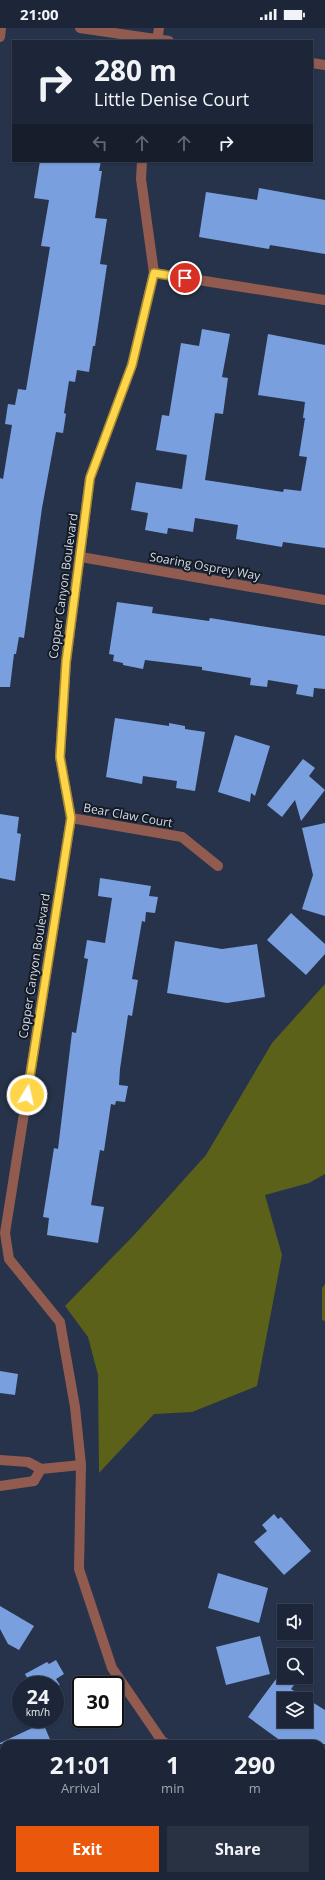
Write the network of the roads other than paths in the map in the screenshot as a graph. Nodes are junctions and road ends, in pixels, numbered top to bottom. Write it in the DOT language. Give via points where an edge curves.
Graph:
graph roads {
  1 [pos="1,28"];
  2 [pos="80,28"];
  3 [pos="159,28"];
  4 [pos="0,37"];
  5 [pos="157,40"];
  6 [pos="313,63"];
  7 [pos="325,65"];
  8 [pos="142,162"];
  9 [pos="154,273"];
  10 [pos="325,300"];
  11 [pos="80,557"];
  12 [pos="325,600"];
  13 [pos="71,818"];
  14 [pos="218,866"];
  15 [pos="0,1460"];
  16 [pos="80,1465"];
  17 [pos="41,1470"];
  18 [pos="0,1486"];
  19 [pos="161,1740"];
  1 -- 4 [label="street"];
  2 -- 5 [label="street"];
  3 -- 5 [label="street"];
  6 -- 7 [label="street"];
  8 -- 9 [label="street, Copper Canyon Boulevard" via="141,179"];
  9 -- 10 [label="street"];
  9 -- 11 [label="street, Copper Canyon Boulevard" via="132,365 90,478"];
  11 -- 12 [label="street, Soaring Osprey Way"];
  11 -- 13 [label="street, Copper Canyon Boulevard" via="66,662 60,757"];
  13 -- 14 [label="street, Bear Claw Court" via="182,837"];
  13 -- 16 [label="street, Copper Canyon Boulevard" via="5,1233 9,1260 60,1322 75,1407"];
  15 -- 17 [label="street" via="28,1462"];
  16 -- 17 [label="street"];
  16 -- 19 [label="street, Copper Canyon Boulevard" via="79,1569 112,1668"];
  17 -- 18 [label="street" via="34,1481"];
}
